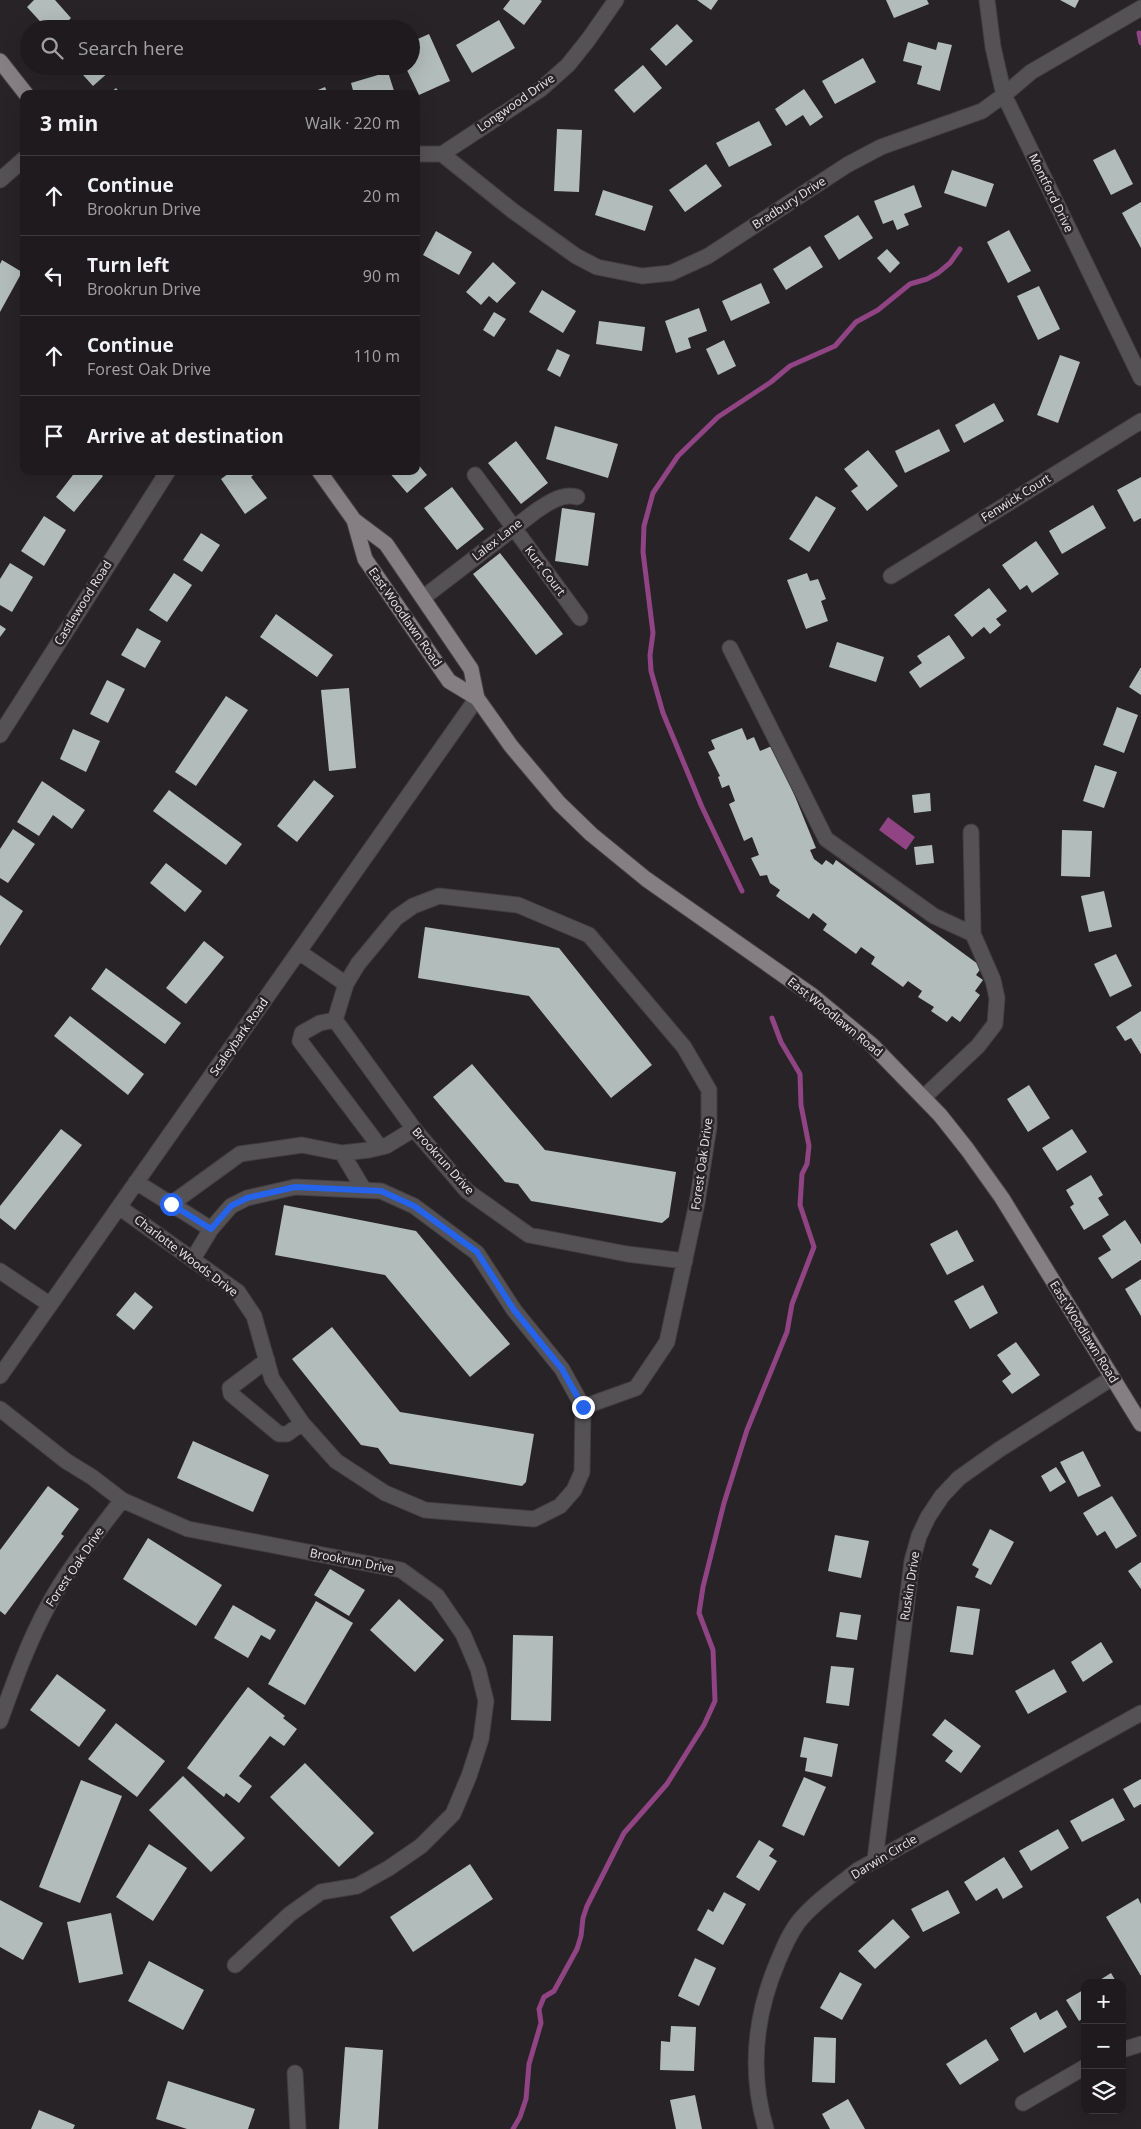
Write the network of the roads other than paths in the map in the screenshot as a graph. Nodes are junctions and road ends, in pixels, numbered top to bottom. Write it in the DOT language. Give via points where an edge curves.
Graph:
graph roads {
  1 [pos="616,0"];
  2 [pos="987,0"];
  3 [pos="1141,8"];
  4 [pos="0,61"];
  5 [pos="23,90"];
  6 [pos="1004,95"];
  7 [pos="420,154"];
  8 [pos="442,154"];
  9 [pos="20,162"];
  10 [pos="0,180"];
  11 [pos="1141,378"];
  12 [pos="1141,422"];
  13 [pos="165,475"];
  14 [pos="322,475"];
  15 [pos="475,475"];
  16 [pos="577,497"];
  17 [pos="354,520"];
  18 [pos="513,528"];
  19 [pos="891,576"];
  20 [pos="424,597"];
  21 [pos="580,618"];
  22 [pos="730,648"];
  23 [pos="477,698"];
  24 [pos="0,734"];
  25 [pos="970,832"];
  26 [pos="973,934"];
  27 [pos="299,952"];
  28 [pos="346,984"];
  29 [pos="335,1020"];
  30 [pos="924,1097"];
  31 [pos="414,1129"];
  32 [pos="380,1147"];
  33 [pos="342,1153"];
  34 [pos="136,1182"];
  35 [pos="364,1190"];
  36 [pos="171,1204"];
  37 [pos="119,1207"];
  38 [pos="211,1229"];
  39 [pos="193,1259"];
  40 [pos="685,1261"];
  41 [pos="0,1271"];
  42 [pos="49,1304"];
  43 [pos="267,1360"];
  44 [pos="0,1376"];
  45 [pos="1112,1378"];
  46 [pos="583,1407"];
  47 [pos="0,1409"];
  48 [pos="302,1423"];
  49 [pos="1141,1424"];
  50 [pos="122,1500"];
  51 [pos="1141,1713"];
  52 [pos="0,1721"];
  53 [pos="875,1860"];
  54 [pos="234,1965"];
  55 [pos="1141,2044"];
  56 [pos="1126,2049"];
  57 [pos="1082,2069"];
  58 [pos="295,2073"];
  59 [pos="1023,2103"];
  60 [pos="298,2129"];
  61 [pos="766,2129"];
  1 -- 8 [label="street, Longwood Drive" via="568,65 540,89"];
  2 -- 6 [label="street, Montford Drive"];
  3 -- 6 [label="street, Bradbury Drive" via="1031,72"];
  4 -- 5 [label="main road"];
  6 -- 8 [label="street, Bradbury Drive" via="982,110 881,147 847,165 708,256 684,269 658,275 622,274 597,267 576,256"];
  6 -- 11 [label="street, Montford Drive"];
  7 -- 8 [label="street"];
  9 -- 10 [label="street"];
  12 -- 19 [label="street, Fenwick Court"];
  13 -- 24 [label="street, Castlewood Road"];
  14 -- 17 [label="main road, East Woodlawn Road"];
  15 -- 18 [label="street, Kurt Court"];
  16 -- 18 [label="street, Lalex Lane" via="570,495 552,500"];
  17 -- 20 [label="main road, East Woodlawn Road" via="386,544"];
  17 -- 23 [label="main road, East Woodlawn Road" via="364,559 449,682"];
  18 -- 20 [label="street, Lalex Lane"];
  18 -- 21 [label="street, Kurt Court"];
  20 -- 23 [label="main road, East Woodlawn Road" via="471,669"];
  22 -- 26 [label="street" via="826,839 934,916"];
  23 -- 27 [label="street, Scaleybark Road"];
  23 -- 30 [label="main road, East Woodlawn Road" via="529,769 591,834 694,915 813,996 872,1044"];
  25 -- 26 [label="street"];
  26 -- 30 [label="street" via="994,980 997,998 995,1024 978,1046"];
  27 -- 28 [label="street"];
  27 -- 34 [label="street, Scaleybark Road"];
  28 -- 29 [label="street"];
  28 -- 40 [label="street, Forest Oak Drive" via="358,964 396,918 413,906 438,896 518,904 589,935 684,1047 709,1090 709,1127"];
  29 -- 31 [label="street, Brookrun Drive"];
  29 -- 32 [label="street" via="320,1023 302,1033 300,1041"];
  30 -- 45 [label="main road, East Woodlawn Road" via="1002,1198"];
  31 -- 32 [label="street"];
  31 -- 40 [label="street, Brookrun Drive" via="467,1191 529,1235 627,1254"];
  32 -- 33 [label="street"];
  33 -- 35 [label="street"];
  33 -- 36 [label="street" via="302,1145 240,1154"];
  34 -- 36 [label="street"];
  34 -- 37 [label="street, Scaleybark Road"];
  35 -- 38 [label="street" via="295,1187 247,1198 231,1206"];
  35 -- 46 [label="street" via="381,1191 414,1206 477,1252 514,1310 562,1369"];
  36 -- 38 [label="street"];
  37 -- 39 [label="street, Charlotte Woods Drive"];
  37 -- 42 [label="street, Scaleybark Road"];
  38 -- 39 [label="street"];
  39 -- 43 [label="street, Charlotte Woods Drive" via="238,1292 254,1316"];
  40 -- 46 [label="street, Forest Oak Drive" via="667,1342 636,1388"];
  41 -- 42 [label="street"];
  42 -- 44 [label="street, Scaleybark Road"];
  43 -- 48 [label="street, Charlotte Woods Drive" via="272,1379"];
  43 -- 48 [label="street" via="230,1388 231,1394 279,1434 287,1434"];
  45 -- 49 [label="main road, East Woodlawn Road"];
  45 -- 53 [label="street, Ruskin Drive" via="968,1471 942,1496 928,1517 912,1561"];
  46 -- 48 [label="street, Charlotte Woods Drive" via="582,1472 574,1490 560,1506 534,1520 425,1510 385,1493 336,1461"];
  47 -- 50 [label="street, Brookrun Drive"];
  50 -- 52 [label="street, Forest Oak Drive" via="49,1603"];
  50 -- 54 [label="street, Brookrun Drive" via="188,1529 402,1570 437,1596 463,1634 478,1669 486,1701 481,1739 453,1814 421,1846 389,1868 357,1886 321,1892 290,1914"];
  51 -- 53 [label="street, Darwin Circle"];
  53 -- 61 [label="street, Darwin Circle" via="816,1904 799,1922 786,1942 772,1976 756,2037 757,2084"];
  55 -- 56 [label="street"];
  57 -- 59 [label="street"];
  58 -- 60 [label="street"];
}
